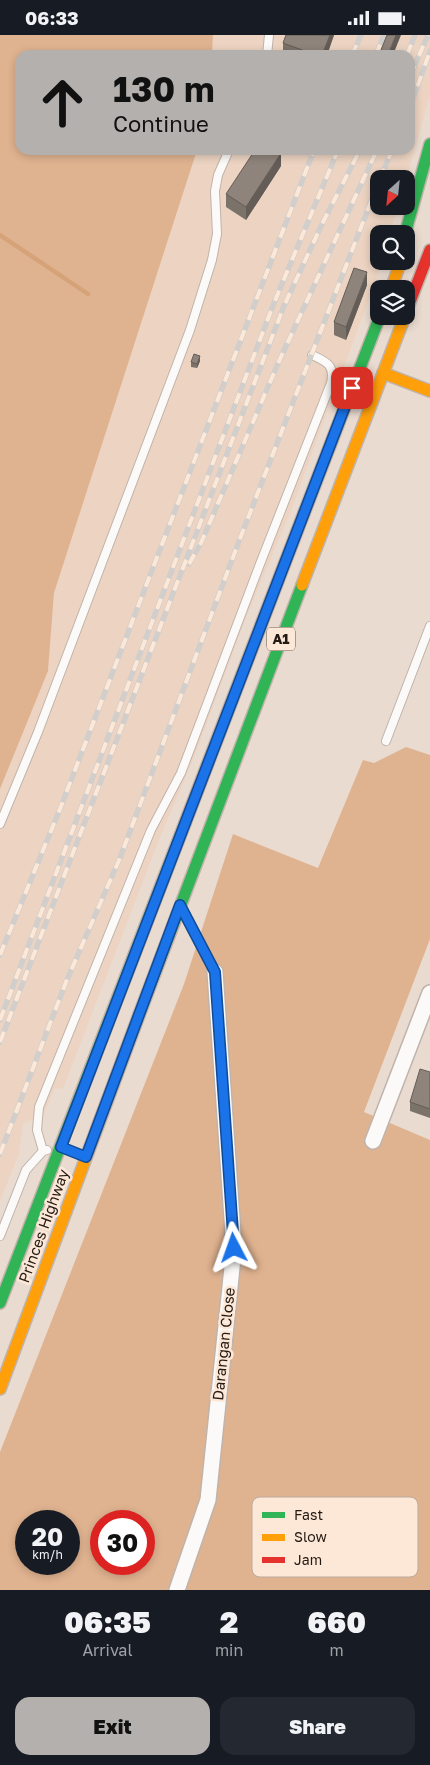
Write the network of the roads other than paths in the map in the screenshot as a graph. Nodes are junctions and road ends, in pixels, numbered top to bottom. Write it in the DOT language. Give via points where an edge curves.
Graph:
graph roads {
  1 [pos="270,35"];
  2 [pos="268,50"];
  3 [pos="430,144"];
  4 [pos="227,155"];
  5 [pos="430,186"];
  6 [pos="408,225"];
  7 [pos="415,225"];
  8 [pos="430,251"];
  9 [pos="415,289"];
  10 [pos="377,325"];
  11 [pos="402,325"];
  12 [pos="312,355"];
  13 [pos="383,373"];
  14 [pos="430,391"];
  15 [pos="430,626"];
  16 [pos="386,741"];
  17 [pos="0,824"];
  18 [pos="180,905"];
  19 [pos="215,972"];
  20 [pos="430,993"];
  21 [pos="373,1141"];
  22 [pos="65,1148"];
  23 [pos="43,1151"];
  24 [pos="0,1236"];
  25 [pos="0,1303"];
  26 [pos="0,1389"];
  27 [pos="177,1590"];
  1 -- 2 [label="lane"];
  3 -- 6 [label="main road"];
  4 -- 17 [label="lane" via="215,191 217,234 212,260 190,330"];
  5 -- 7 [label="main road"];
  8 -- 9 [label="main road"];
  10 -- 22 [label="main road, Princes Highway / A1"];
  11 -- 13 [label="main road, Princes Highway / A1"];
  12 -- 23 [label="lane" via="329,363 333,371 331,383 181,773 151,830 39,1107 37,1130"];
  13 -- 14 [label="main road"];
  13 -- 18 [label="main road, Princes Highway / A1"];
  15 -- 16 [label="lane"];
  18 -- 19 [label="lane"];
  18 -- 26 [label="main road, Princes Highway / A1" via="82,1156"];
  19 -- 27 [label="street, Darangan Close" via="234,1248 208,1500"];
  20 -- 21 [label="street"];
  22 -- 23 [label="lane"];
  22 -- 25 [label="main road, Princes Highway / A1"];
  23 -- 24 [label="lane" via="26,1170"];
}
